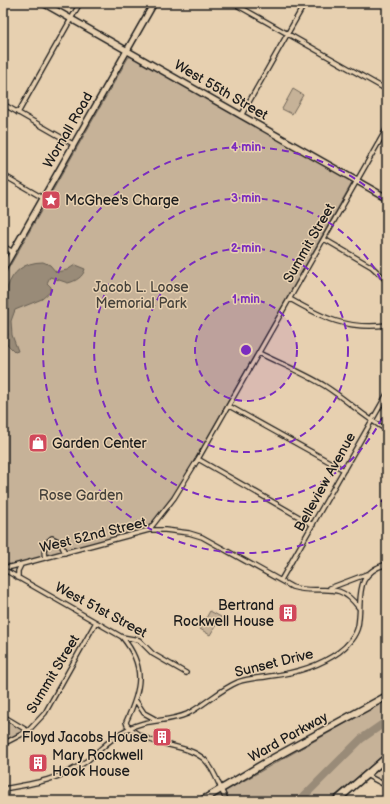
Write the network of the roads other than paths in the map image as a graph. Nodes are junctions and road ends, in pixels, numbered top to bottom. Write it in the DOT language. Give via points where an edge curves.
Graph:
graph roads {
  1 [pos="7,3"];
  2 [pos="43,3"];
  3 [pos="80,3"];
  4 [pos="154,3"];
  5 [pos="233,3"];
  6 [pos="305,3"];
  7 [pos="3,10"];
  8 [pos="71,19"];
  9 [pos="288,34"];
  10 [pos="127,51"];
  11 [pos="387,90"];
  12 [pos="3,104"];
  13 [pos="18,113"];
  14 [pos="241,116"];
  15 [pos="387,128"];
  16 [pos="73,144"];
  17 [pos="3,175"];
  18 [pos="358,181"];
  19 [pos="42,198"];
  20 [pos="387,198"];
  21 [pos="324,239"];
  22 [pos="3,246"];
  23 [pos="13,252"];
  24 [pos="3,269"];
  25 [pos="387,281"];
  26 [pos="290,299"];
  27 [pos="387,325"];
  28 [pos="259,353"];
  29 [pos="387,394"];
  30 [pos="229,406"];
  31 [pos="372,421"];
  32 [pos="387,430"];
  33 [pos="198,460"];
  34 [pos="344,470"];
  35 [pos="314,524"];
  36 [pos="148,530"];
  37 [pos="65,553"];
  38 [pos="45,558"];
  39 [pos="387,564"];
  40 [pos="21,565"];
  41 [pos="3,568"];
  42 [pos="368,573"];
  43 [pos="18,578"];
  44 [pos="281,580"];
  45 [pos="329,588"];
  46 [pos="359,608"];
  47 [pos="96,622"];
  48 [pos="122,637"];
  49 [pos="186,673"];
  50 [pos="387,696"];
  51 [pos="136,701"];
  52 [pos="3,716"];
  53 [pos="157,720"];
  54 [pos="129,728"];
  55 [pos="28,731"];
  56 [pos="4,744"];
  57 [pos="387,757"];
  58 [pos="365,774"];
  59 [pos="387,786"];
  60 [pos="3,789"];
  61 [pos="220,790"];
  62 [pos="134,801"];
  63 [pos="138,801"];
  64 [pos="201,801"];
  65 [pos="227,801"];
  66 [pos="336,801"];
  1 -- 7 [label="street"];
  2 -- 8 [label="main road, West 55th Street"];
  3 -- 8 [label="street"];
  4 -- 10 [label="main road, Wornall Road"];
  5 -- 9 [label="street"];
  6 -- 9 [label="street"];
  8 -- 10 [label="main road, West 55th Street"];
  8 -- 13 [label="street"];
  9 -- 11 [label="street"];
  9 -- 14 [label="street"];
  10 -- 14 [label="main road, West 55th Street"];
  10 -- 16 [label="main road, Wornall Road"];
  12 -- 13 [label="street"];
  13 -- 16 [label="street"];
  14 -- 18 [label="main road, West 55th Street"];
  15 -- 18 [label="street, Summit Street"];
  16 -- 19 [label="main road, Wornall Road"];
  17 -- 19 [label="street"];
  18 -- 20 [label="main road, West 55th Street"];
  18 -- 21 [label="street, Summit Street"];
  19 -- 23 [label="main road, Wornall Road"];
  21 -- 25 [label="street" via="372,267"];
  21 -- 26 [label="street, Summit Street"];
  22 -- 23 [label="street"];
  23 -- 24 [label="main road, Wornall Road"];
  26 -- 27 [label="street" via="319,316 342,324"];
  26 -- 28 [label="street, Summit Street"];
  28 -- 30 [label="street, Summit Street"];
  28 -- 31 [label="street" via="324,385"];
  29 -- 31 [label="street, Belleview Avenue"];
  30 -- 33 [label="street, Summit Street"];
  30 -- 34 [label="street"];
  31 -- 32 [label="street"];
  31 -- 34 [label="street, Belleview Avenue"];
  33 -- 35 [label="street"];
  33 -- 36 [label="street, Summit Street" via="174,498"];
  34 -- 35 [label="street, Belleview Avenue"];
  35 -- 44 [label="street, Belleview Avenue"];
  36 -- 37 [label="street, West 52nd Street"];
  36 -- 44 [label="street, West 52nd Street" via="176,531 202,537"];
  37 -- 38 [label="street, West 52nd Street"];
  37 -- 38 [label="street" via="60,542 52,538 45,545"];
  38 -- 40 [label="street, West 52nd Street"];
  39 -- 42 [label="street"];
  40 -- 41 [label="street, West 52nd Street"];
  40 -- 43 [label="street"];
  41 -- 43 [label="street, West 51st Street"];
  42 -- 45 [label="street"];
  42 -- 46 [label="street, Sunset Drive" via="360,591"];
  43 -- 47 [label="street, West 51st Street"];
  44 -- 45 [label="street, West 52nd Street" via="305,591"];
  45 -- 46 [label="street" via="346,594"];
  46 -- 53 [label="street, Sunset Drive" via="355,633 347,645 329,660 293,673 239,682 186,714"];
  47 -- 48 [label="street, West 51st Street"];
  47 -- 55 [label="street, Summit Street" via="45,713"];
  48 -- 49 [label="street, West 51st Street" via="139,640 153,654"];
  48 -- 51 [label="street" via="132,650 139,666"];
  50 -- 61 [label="highway, Ward Parkway"];
  51 -- 53 [label="street" via="144,712"];
  51 -- 54 [label="street" via="126,722"];
  52 -- 55 [label="street"];
  52 -- 56 [label="street"];
  53 -- 54 [label="street, Sunset Drive"];
  54 -- 60 [label="street, Sunset Drive" via="87,761 61,775 38,783"];
  54 -- 61 [label="street" via="150,741 199,755 209,764"];
  55 -- 56 [label="street, Summit Street"];
  57 -- 58 [label="highway"];
  58 -- 59 [label="street"];
  58 -- 66 [label="highway"];
  61 -- 64 [label="highway, Ward Parkway"];
  61 -- 65 [label="street"];
  62 -- 63 [label="street"];
}
